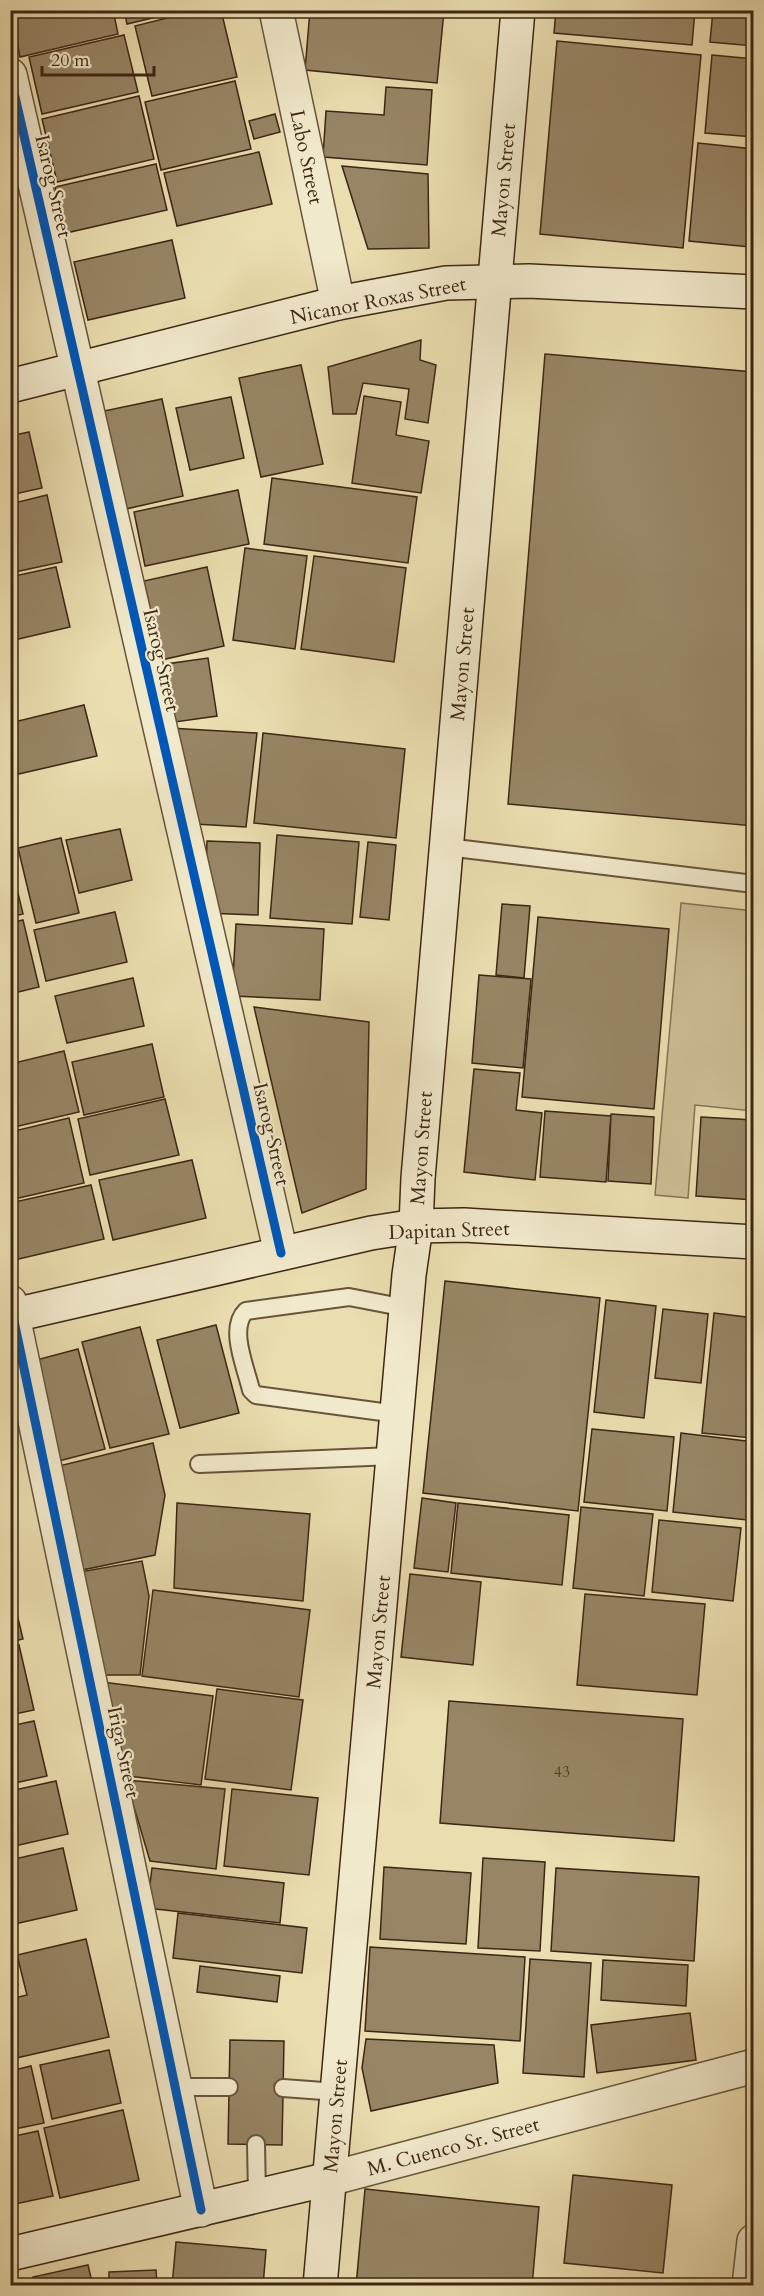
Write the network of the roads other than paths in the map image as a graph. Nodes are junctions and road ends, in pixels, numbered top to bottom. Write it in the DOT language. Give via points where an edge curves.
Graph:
graph roads {
  1 [pos="276,10"];
  2 [pos="518,10"];
  3 [pos="10,75"];
  4 [pos="495,281"];
  5 [pos="753,292"];
  6 [pos="338,303"];
  7 [pos="77,371"];
  8 [pos="10,386"];
  9 [pos="447,848"];
  10 [pos="753,884"];
  11 [pos="416,1226"];
  12 [pos="753,1242"];
  13 [pos="281,1253"];
  14 [pos="406,1308"];
  15 [pos="12,1311"];
  16 [pos="397,1414"];
  17 [pos="393,1456"];
  18 [pos="199,1464"];
  19 [pos="753,2066"];
  20 [pos="175,2087"];
  21 [pos="228,2087"];
  22 [pos="283,2088"];
  23 [pos="337,2092"];
  24 [pos="256,2144"];
  25 [pos="329,2179"];
  26 [pos="257,2195"];
  27 [pos="201,2210"];
  28 [pos="753,2241"];
  29 [pos="10,2254"];
  30 [pos="320,2286"];
  31 [pos="749,2286"];
  1 -- 6 [label="street, Labo Street"];
  2 -- 4 [label="street, Mayon Street"];
  3 -- 7 [label="street, Isarog Street"];
  4 -- 5 [label="street, Nicanor Roxas Street"];
  4 -- 6 [label="street, Nicanor Roxas Street" via="446,283"];
  4 -- 9 [label="street, Mayon Street"];
  6 -- 7 [label="street, Nicanor Roxas Street"];
  7 -- 8 [label="street, Nicanor Roxas Street"];
  7 -- 13 [label="street, Isarog Street"];
  9 -- 10 [label="lane"];
  9 -- 11 [label="street, Mayon Street"];
  11 -- 12 [label="street, Dapitan Street" via="464,1225"];
  11 -- 13 [label="street, Dapitan Street"];
  11 -- 14 [label="street, Mayon Street"];
  13 -- 15 [label="street, Dapitan Street"];
  14 -- 16 [label="street, Mayon Street"];
  14 -- 16 [label="lane" via="349,1297 246,1311 237,1327 251,1390 256,1395"];
  15 -- 20 [label="street, Iriga Street"];
  16 -- 17 [label="street, Mayon Street"];
  17 -- 18 [label="lane"];
  17 -- 23 [label="street, Mayon Street"];
  19 -- 25 [label="street, M. Cuenco Sr. Street"];
  20 -- 21 [label="lane"];
  20 -- 27 [label="street, Iriga Street"];
  22 -- 23 [label="lane"];
  23 -- 25 [label="street, Mayon Street"];
  24 -- 26 [label="lane"];
  25 -- 26 [label="street, M. Cuenco Sr. Street"];
  25 -- 30 [label="street, Mayon Street"];
  26 -- 27 [label="street, M. Cuenco Sr. Street"];
  27 -- 29 [label="street, M. Cuenco Sr. Street"];
  28 -- 31 [label="street"];
}
